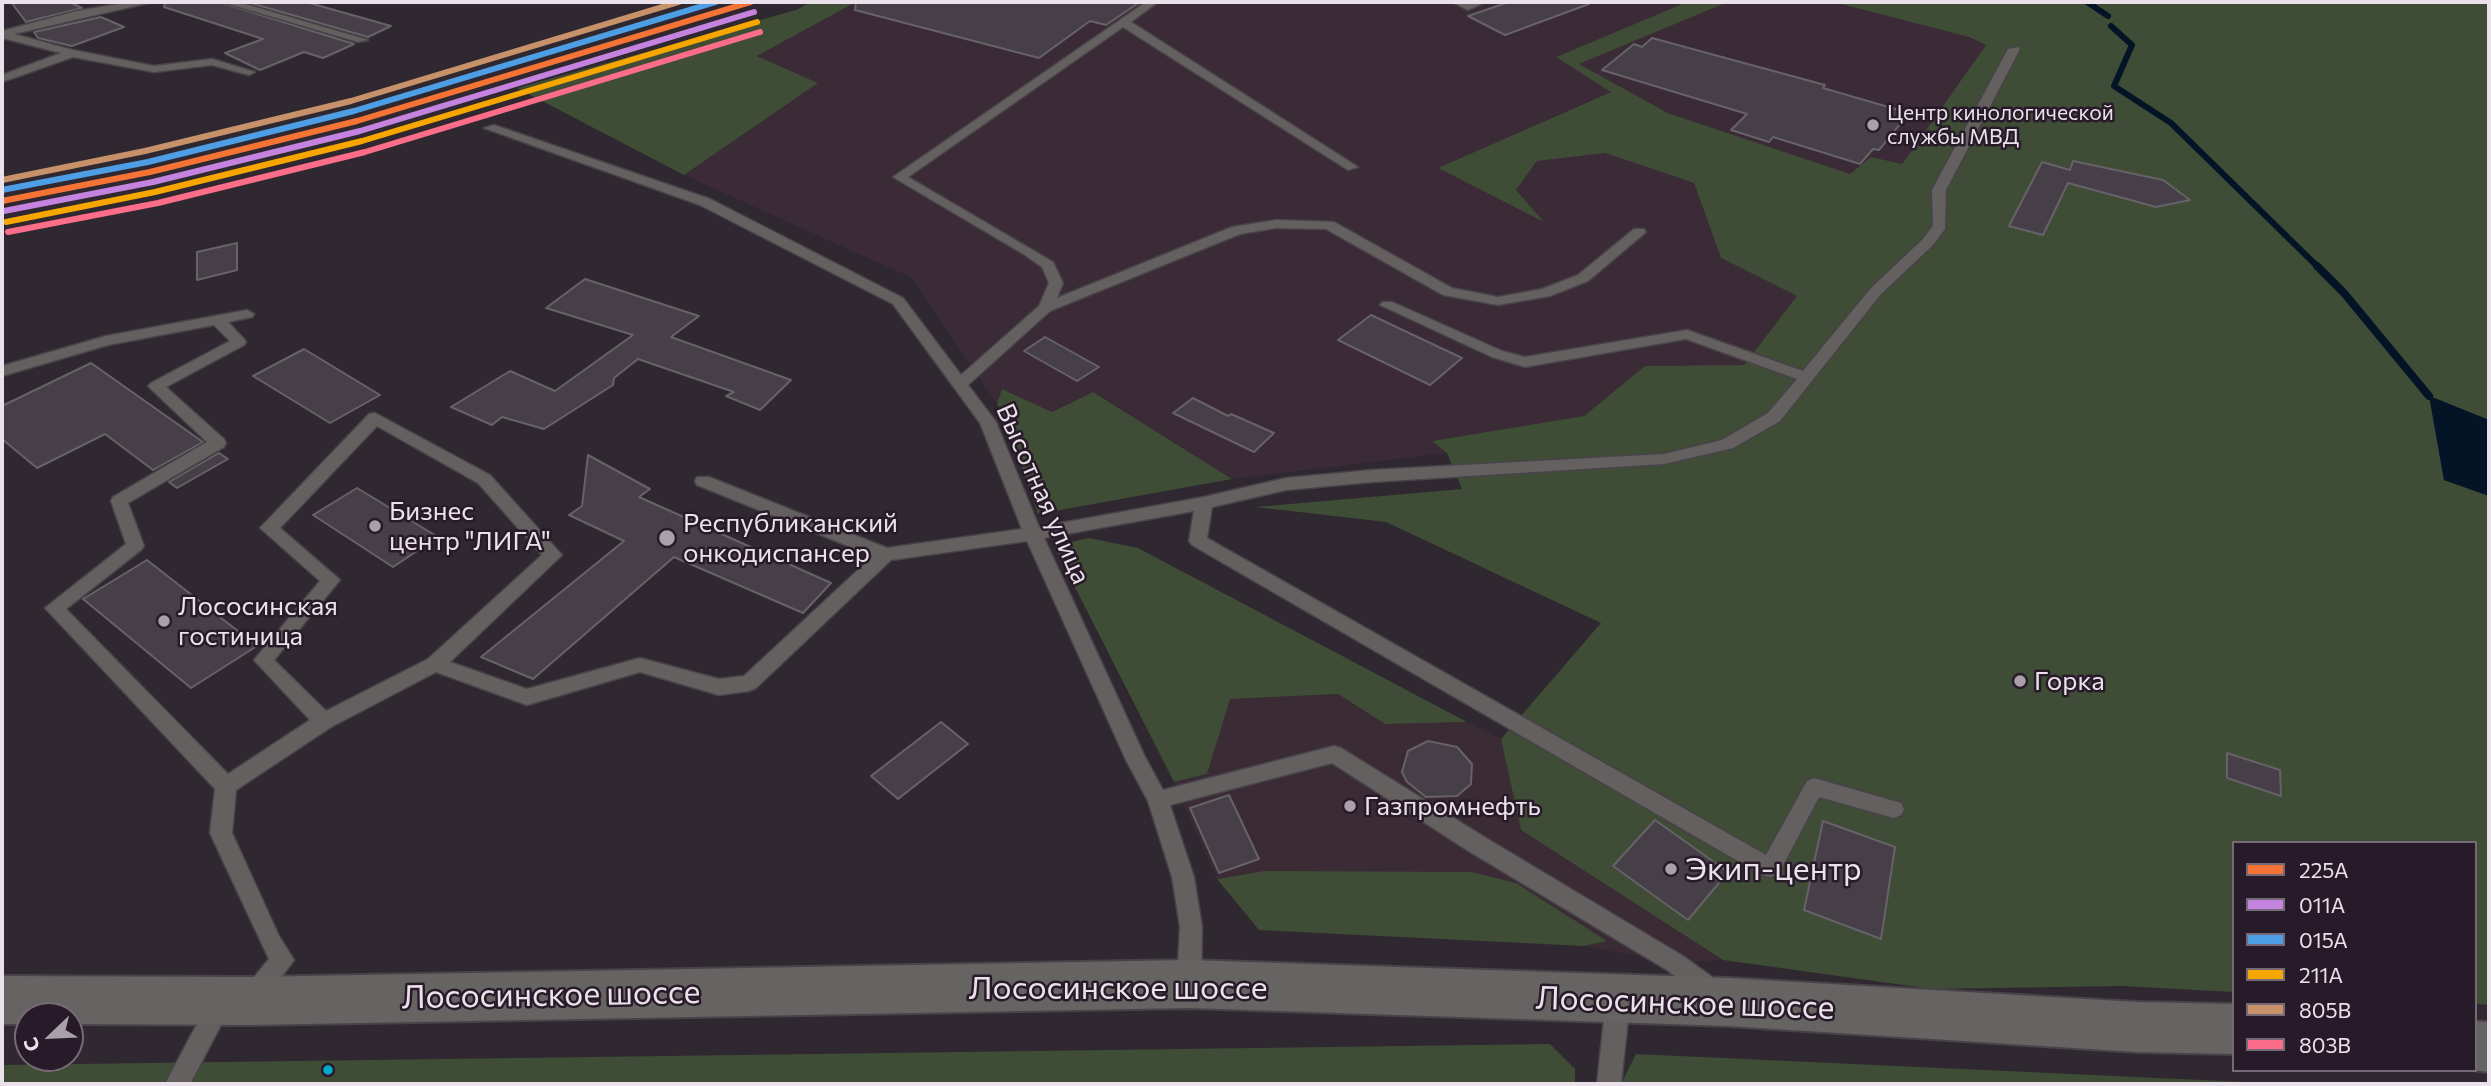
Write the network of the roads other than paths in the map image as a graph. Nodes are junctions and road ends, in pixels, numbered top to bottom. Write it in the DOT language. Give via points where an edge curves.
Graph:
graph roads {
  1 [pos="147,2"];
  2 [pos="227,2"];
  3 [pos="1153,2"];
  4 [pos="1457,2"];
  5 [pos="1482,2"];
  6 [pos="1124,23"];
  7 [pos="2,34"];
  8 [pos="362,40"];
  9 [pos="2014,49"];
  10 [pos="72,53"];
  11 [pos="248,72"];
  12 [pos="2,79"];
  13 [pos="490,128"];
  14 [pos="1352,167"];
  15 [pos="1639,232"];
  16 [pos="1387,305"];
  17 [pos="1045,308"];
  18 [pos="247,314"];
  19 [pos="219,321"];
  20 [pos="2,371"];
  21 [pos="1806,377"];
  22 [pos="961,383"];
  23 [pos="703,481"];
  24 [pos="1204,503"];
  25 [pos="1033,534"];
  26 [pos="886,554"];
  27 [pos="435,664"];
  28 [pos="324,721"];
  29 [pos="226,786"];
  30 [pos="1158,800"];
  31 [pos="1894,809"];
  32 [pos="1189,984"];
  33 [pos="1619,999"];
  34 [pos="2,1000"];
  35 [pos="236,1001"];
  36 [pos="1728,1002"];
  37 [pos="2232,1029"];
  38 [pos="177,1084"];
  39 [pos="1609,1084"];
  1 -- 7 [label="lane"];
  2 -- 8 [label="lane"];
  3 -- 6 [label="lane"];
  4 -- 5 [label="lane" via="1468,7"];
  6 -- 14 [label="lane"];
  6 -- 17 [label="lane" via="899,177 1048,265 1056,282"];
  7 -- 10 [label="lane"];
  9 -- 21 [label="lane" via="1939,190 1940,226 1876,291"];
  10 -- 11 [label="lane" via="155,69 212,62"];
  10 -- 12 [label="lane"];
  13 -- 22 [label="lane, Высотная улица" via="705,202 898,301"];
  15 -- 17 [label="lane" via="1583,278 1545,293 1498,301 1448,292 1329,225 1276,224 1237,230"];
  16 -- 21 [label="lane" via="1525,362 1687,334"];
  17 -- 22 [label="lane"];
  18 -- 19 [label="lane"];
  19 -- 20 [label="lane" via="106,341"];
  19 -- 29 [label="lane" via="239,342 156,386 218,443 119,501 135,546 54,608"];
  21 -- 24 [label="lane" via="1774,417 1727,444 1664,459 1286,484"];
  22 -- 25 [label="lane, Высотная улица" via="988,422"];
  23 -- 26 [label="lane"];
  24 -- 25 [label="lane"];
  24 -- 31 [label="lane" via="1198,541 1770,868 1814,788"];
  25 -- 26 [label="lane"];
  25 -- 30 [label="lane, Высотная улица"];
  26 -- 27 [label="lane" via="749,682 719,687 640,665 527,697"];
  27 -- 28 [label="lane"];
  27 -- 28 [label="lane" via="553,555 484,479 375,418 269,527 331,580 263,660"];
  28 -- 29 [label="lane"];
  29 -- 35 [label="lane" via="221,833 283,960"];
  30 -- 32 [label="lane, Высотная улица" via="1183,877 1191,927"];
  30 -- 36 [label="lane" via="1334,754 1675,962"];
  32 -- 33 [label="main road, Лососинское шоссе"];
  32 -- 35 [label="main road, Лососинское шоссе"];
  33 -- 36 [label="main road, Лососинское шоссе"];
  33 -- 39 [label="lane"];
  34 -- 35 [label="main road, Лососинское шоссе"];
  35 -- 38 [label="lane"];
  36 -- 37 [label="main road, Лососинское шоссе"];
}
